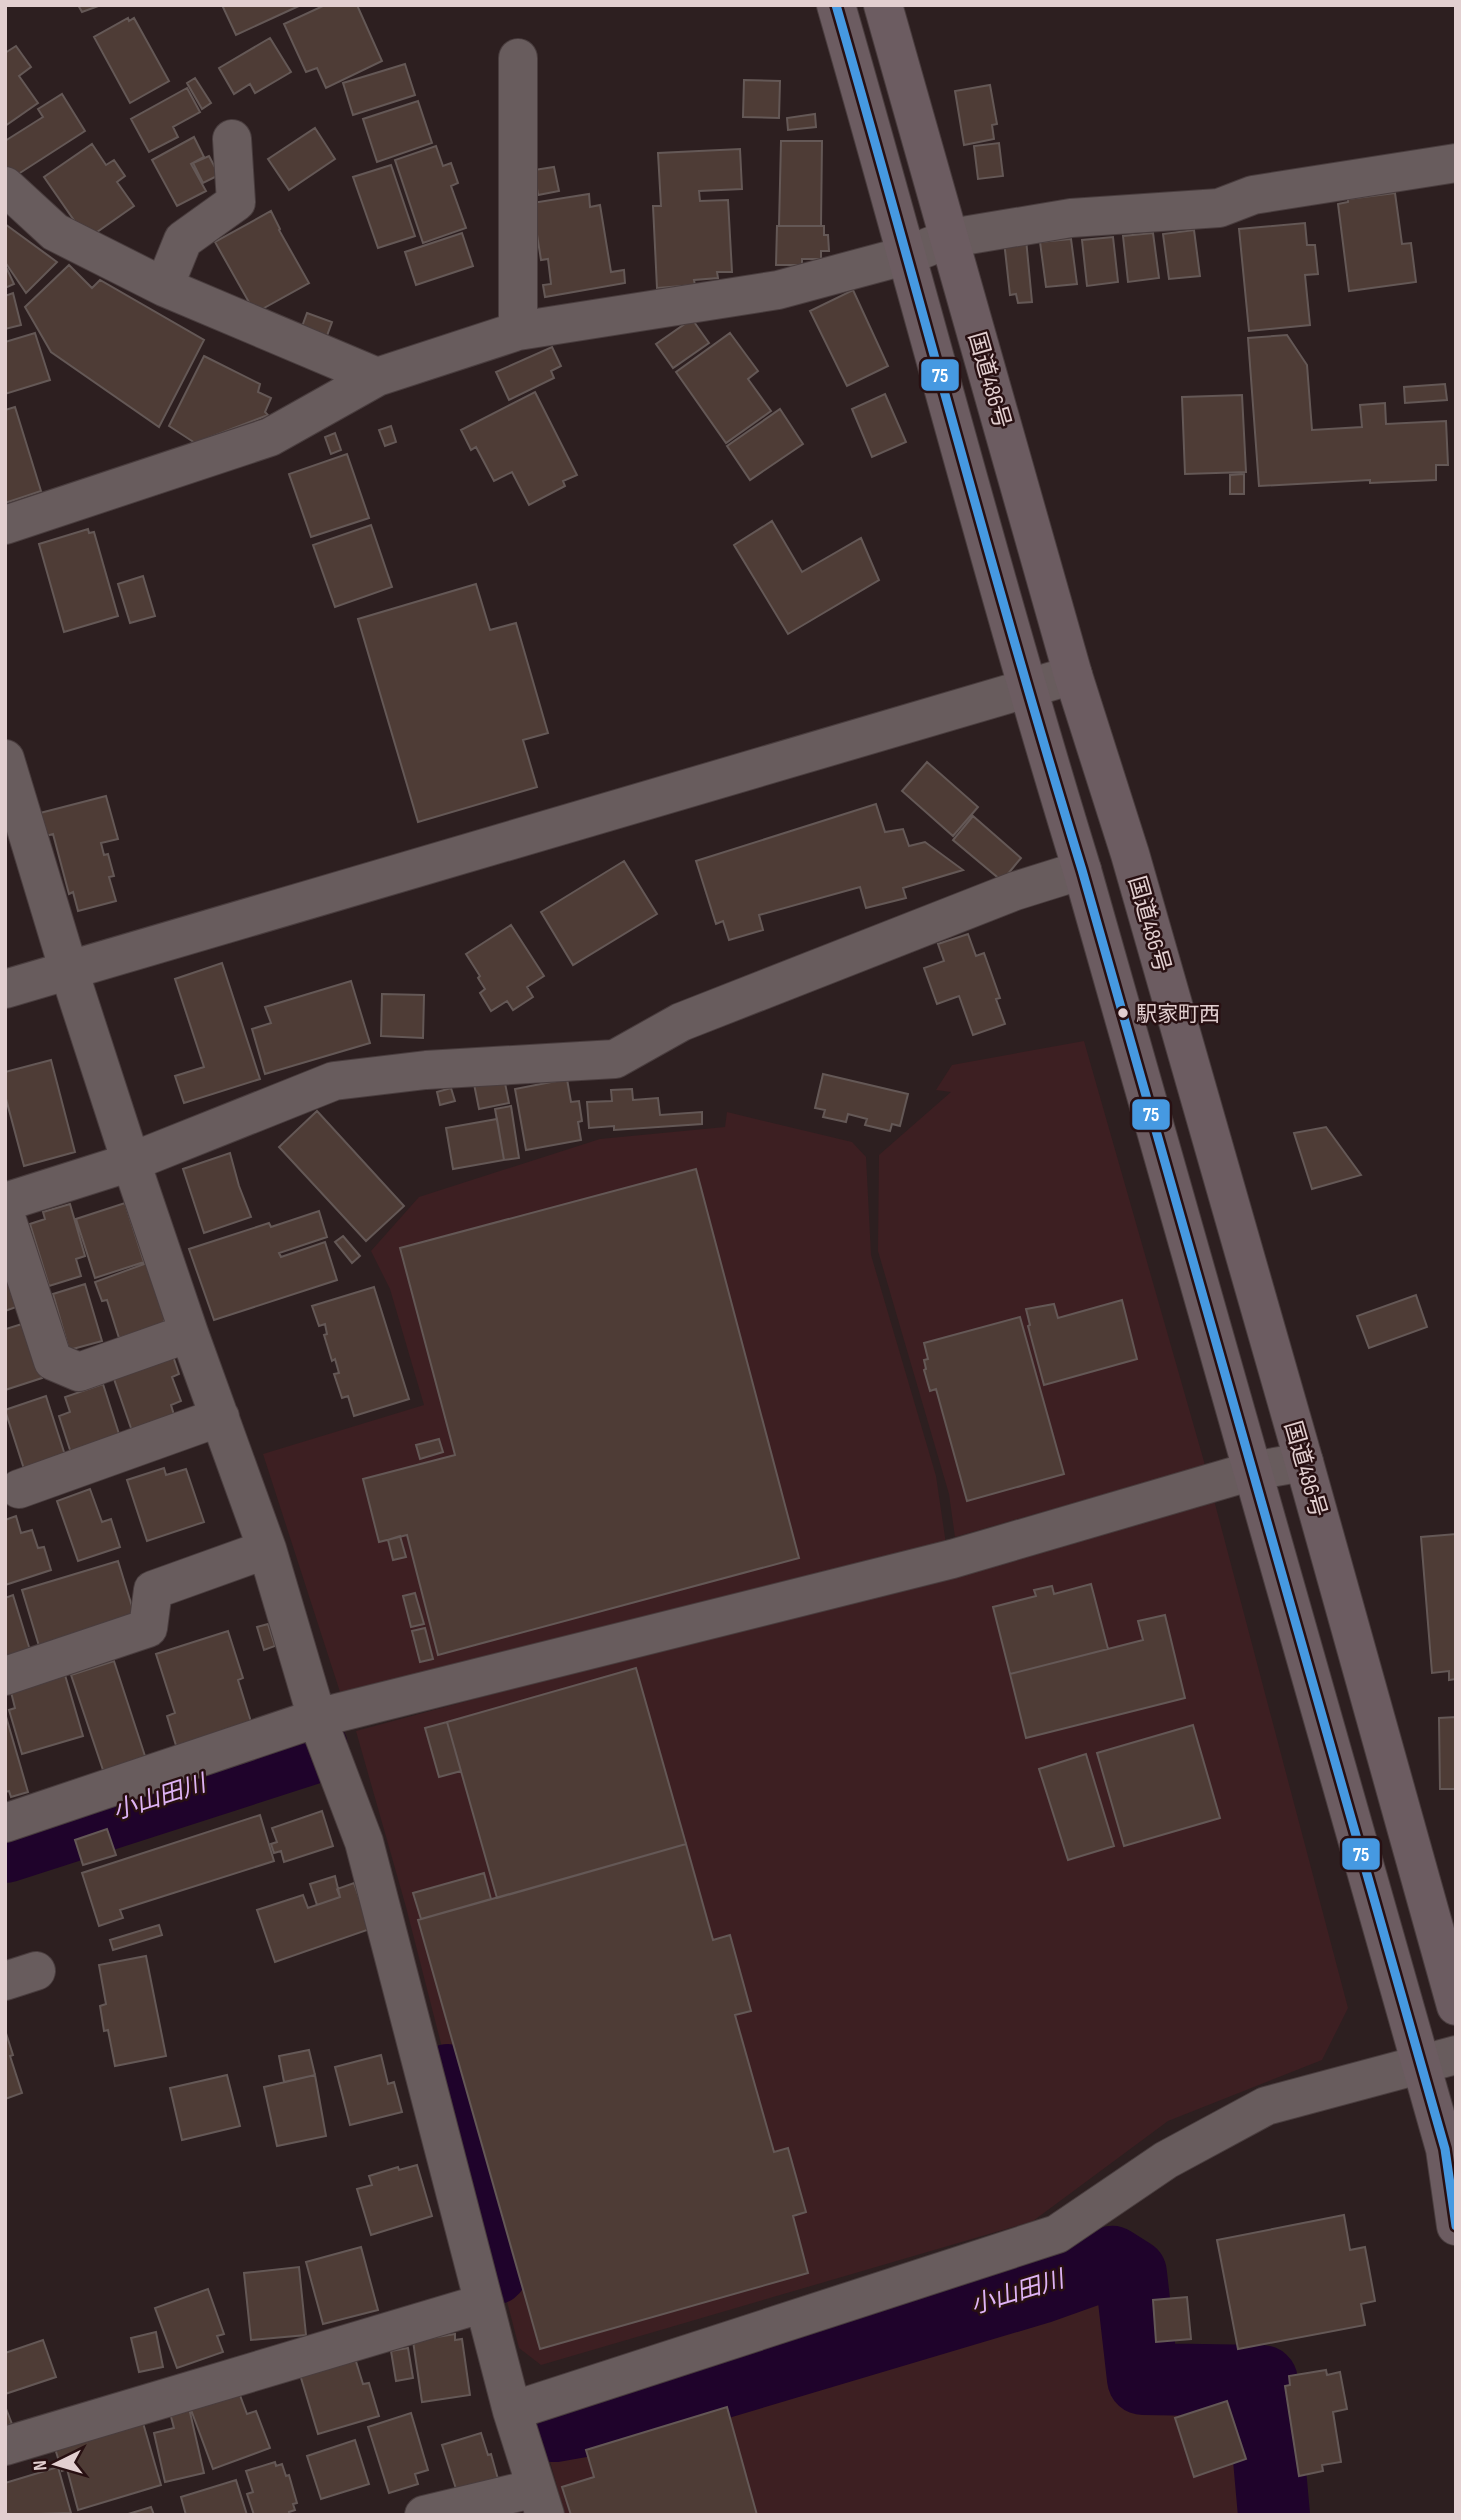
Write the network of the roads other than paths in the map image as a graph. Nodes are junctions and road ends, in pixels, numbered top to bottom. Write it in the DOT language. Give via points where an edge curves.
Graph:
graph roads {
  1 [pos="836,5"];
  2 [pos="883,5"];
  3 [pos="518,58"];
  4 [pos="232,139"];
  5 [pos="1455,167"];
  6 [pos="5,186"];
  7 [pos="951,238"];
  8 [pos="908,255"];
  9 [pos="164,287"];
  10 [pos="519,331"];
  11 [pos="377,377"];
  12 [pos="5,525"];
  13 [pos="1073,674"];
  14 [pos="1026,688"];
  15 [pos="5,759"];
  16 [pos="1082,870"];
  17 [pos="69,971"];
  18 [pos="5,989"];
  19 [pos="131,1162"];
  20 [pos="5,1202"];
  21 [pos="5,1214"];
  22 [pos="189,1333"];
  23 [pos="220,1418"];
  24 [pos="1304,1462"];
  25 [pos="1252,1471"];
  26 [pos="19,1489"];
  27 [pos="267,1549"];
  28 [pos="5,1676"];
  29 [pos="317,1718"];
  30 [pos="5,1823"];
  31 [pos="1456,2006"];
  32 [pos="1439,2060"];
  33 [pos="1456,2226"];
  34 [pos="484,2303"];
  35 [pos="512,2411"];
  36 [pos="5,2446"];
  37 [pos="541,2501"];
  38 [pos="424,2515"];
  1 -- 8 [label="highway, 国道486号"];
  2 -- 7 [label="highway, 国道486号"];
  3 -- 10 [label="street"];
  4 -- 9 [label="street" via="236,202 183,240"];
  5 -- 7 [label="street" via="1253,195 1219,208 1071,218"];
  6 -- 9 [label="street" via="55,232"];
  7 -- 8 [label="street"];
  7 -- 13 [label="highway, 国道486号"];
  8 -- 10 [label="street" via="778,289"];
  8 -- 14 [label="highway, 国道486号"];
  9 -- 11 [label="street"];
  10 -- 11 [label="street"];
  11 -- 12 [label="street" via="270,438"];
  13 -- 14 [label="street"];
  13 -- 24 [label="highway, 国道486号"];
  14 -- 16 [label="highway, 国道486号"];
  14 -- 17 [label="street"];
  15 -- 17 [label="street"];
  16 -- 19 [label="street" via="1015,891 681,1022 615,1059 426,1070 334,1081"];
  16 -- 25 [label="highway, 国道486号"];
  17 -- 18 [label="street"];
  17 -- 19 [label="street"];
  19 -- 20 [label="street"];
  19 -- 22 [label="street"];
  21 -- 22 [label="street" via="52,1361 79,1372"];
  22 -- 23 [label="street"];
  23 -- 26 [label="street"];
  23 -- 27 [label="street"];
  24 -- 25 [label="street"];
  24 -- 31 [label="highway, 国道486号"];
  25 -- 29 [label="street" via="952,1559"];
  25 -- 32 [label="highway, 国道486号"];
  27 -- 28 [label="street" via="153,1590 148,1628"];
  27 -- 29 [label="street"];
  29 -- 30 [label="street"];
  29 -- 34 [label="street" via="364,1842"];
  32 -- 33 [label="highway, 国道486号"];
  32 -- 35 [label="street" via="1266,2106 1166,2160 1057,2234"];
  34 -- 35 [label="street"];
  34 -- 36 [label="street"];
  35 -- 37 [label="street"];
  37 -- 38 [label="street"];
}
